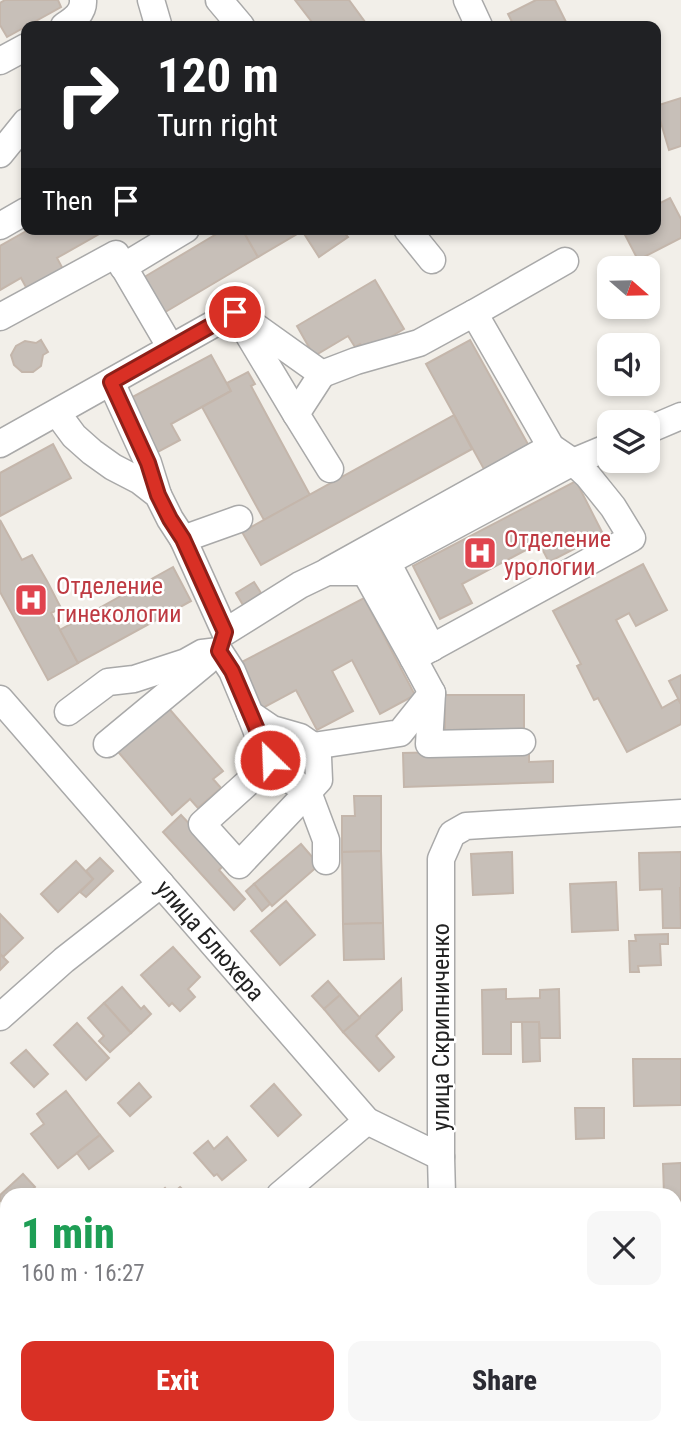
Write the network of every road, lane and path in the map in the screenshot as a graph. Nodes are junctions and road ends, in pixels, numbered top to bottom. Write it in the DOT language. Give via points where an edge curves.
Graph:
graph roads {
  1 [pos="83,0"];
  2 [pos="151,0"];
  3 [pos="467,0"];
  4 [pos="72,21"];
  5 [pos="157,21"];
  6 [pos="477,21"];
  7 [pos="21,50"];
  8 [pos="0,61"];
  9 [pos="21,128"];
  10 [pos="0,154"];
  11 [pos="21,214"];
  12 [pos="0,226"];
  13 [pos="176,235"];
  14 [pos="412,235"];
  15 [pos="432,260"];
  16 [pos="565,261"];
  17 [pos="124,267"];
  18 [pos="235,312"];
  19 [pos="474,313"];
  20 [pos="0,317"];
  21 [pos="171,348"];
  22 [pos="321,374"];
  23 [pos="111,382"];
  24 [pos="57,413"];
  25 [pos="296,414"];
  26 [pos="681,416"];
  27 [pos="660,425"];
  28 [pos="0,444"];
  29 [pos="597,449"];
  30 [pos="562,454"];
  31 [pos="330,469"];
  32 [pos="158,495"];
  33 [pos="239,519"];
  34 [pos="183,539"];
  35 [pos="376,567"];
  36 [pos="327,572"];
  37 [pos="222,642"];
  38 [pos="423,653"];
  39 [pos="432,693"];
  40 [pos="4,711"];
  41 [pos="68,712"];
  42 [pos="250,715"];
  43 [pos="400,733"];
  44 [pos="522,743"];
  45 [pos="107,744"];
  46 [pos="429,744"];
  47 [pos="313,746"];
  48 [pos="270,760"];
  49 [pos="308,792"];
  50 [pos="681,813"];
  51 [pos="326,861"];
  52 [pos="161,884"];
  53 [pos="0,1017"];
  54 [pos="367,1121"];
  55 [pos="441,1157"];
  56 [pos="288,1188"];
  57 [pos="442,1188"];
  1 -- 4 [label="street"];
  2 -- 5 [label="street"];
  3 -- 6 [label="street"];
  7 -- 8 [label="street"];
  9 -- 10 [label="street"];
  11 -- 12 [label="street"];
  13 -- 17 [label="street"];
  14 -- 15 [label="street"];
  16 -- 19 [label="street"];
  17 -- 20 [label="street" via="116,254"];
  17 -- 21 [label="street"];
  18 -- 21 [label="street"];
  18 -- 22 [label="street"];
  18 -- 25 [label="street"];
  19 -- 22 [label="street" via="419,343"];
  19 -- 30 [label="street"];
  21 -- 23 [label="street"];
  22 -- 25 [label="street"];
  23 -- 24 [label="street"];
  23 -- 32 [label="street"];
  24 -- 28 [label="street"];
  24 -- 32 [label="street" via="92,452"];
  25 -- 31 [label="street"];
  26 -- 27 [label="street"];
  29 -- 30 [label="street"];
  30 -- 35 [label="street"];
  30 -- 36 [label="street"];
  30 -- 38 [label="street" via="588,476 632,538"];
  32 -- 34 [label="street"];
  33 -- 34 [label="street"];
  34 -- 37 [label="street"];
  35 -- 36 [label="street"];
  35 -- 38 [label="street"];
  36 -- 37 [label="street" via="300,585"];
  37 -- 41 [label="street" via="186,662 134,679 108,682"];
  37 -- 42 [label="street"];
  37 -- 45 [label="street"];
  38 -- 39 [label="street"];
  39 -- 43 [label="street"];
  39 -- 46 [label="street"];
  40 -- 52 [label="street, улица Блюхера"];
  42 -- 47 [label="street"];
  42 -- 48 [label="street"];
  43 -- 46 [label="street"];
  43 -- 47 [label="street"];
  44 -- 46 [label="street"];
  47 -- 49 [label="street" via="319,780"];
  48 -- 49 [label="street"];
  48 -- 49 [label="street" via="202,824 239,865"];
  49 -- 51 [label="street" via="326,839"];
  50 -- 55 [label="street, улица Скрипниченко" via="466,826 452,835 441,859"];
  52 -- 53 [label="street"];
  52 -- 54 [label="street, улица Блюхера"];
  54 -- 55 [label="street, улица Блюхера"];
  54 -- 56 [label="street"];
  55 -- 57 [label="street, улица Скрипниченко"];
}
